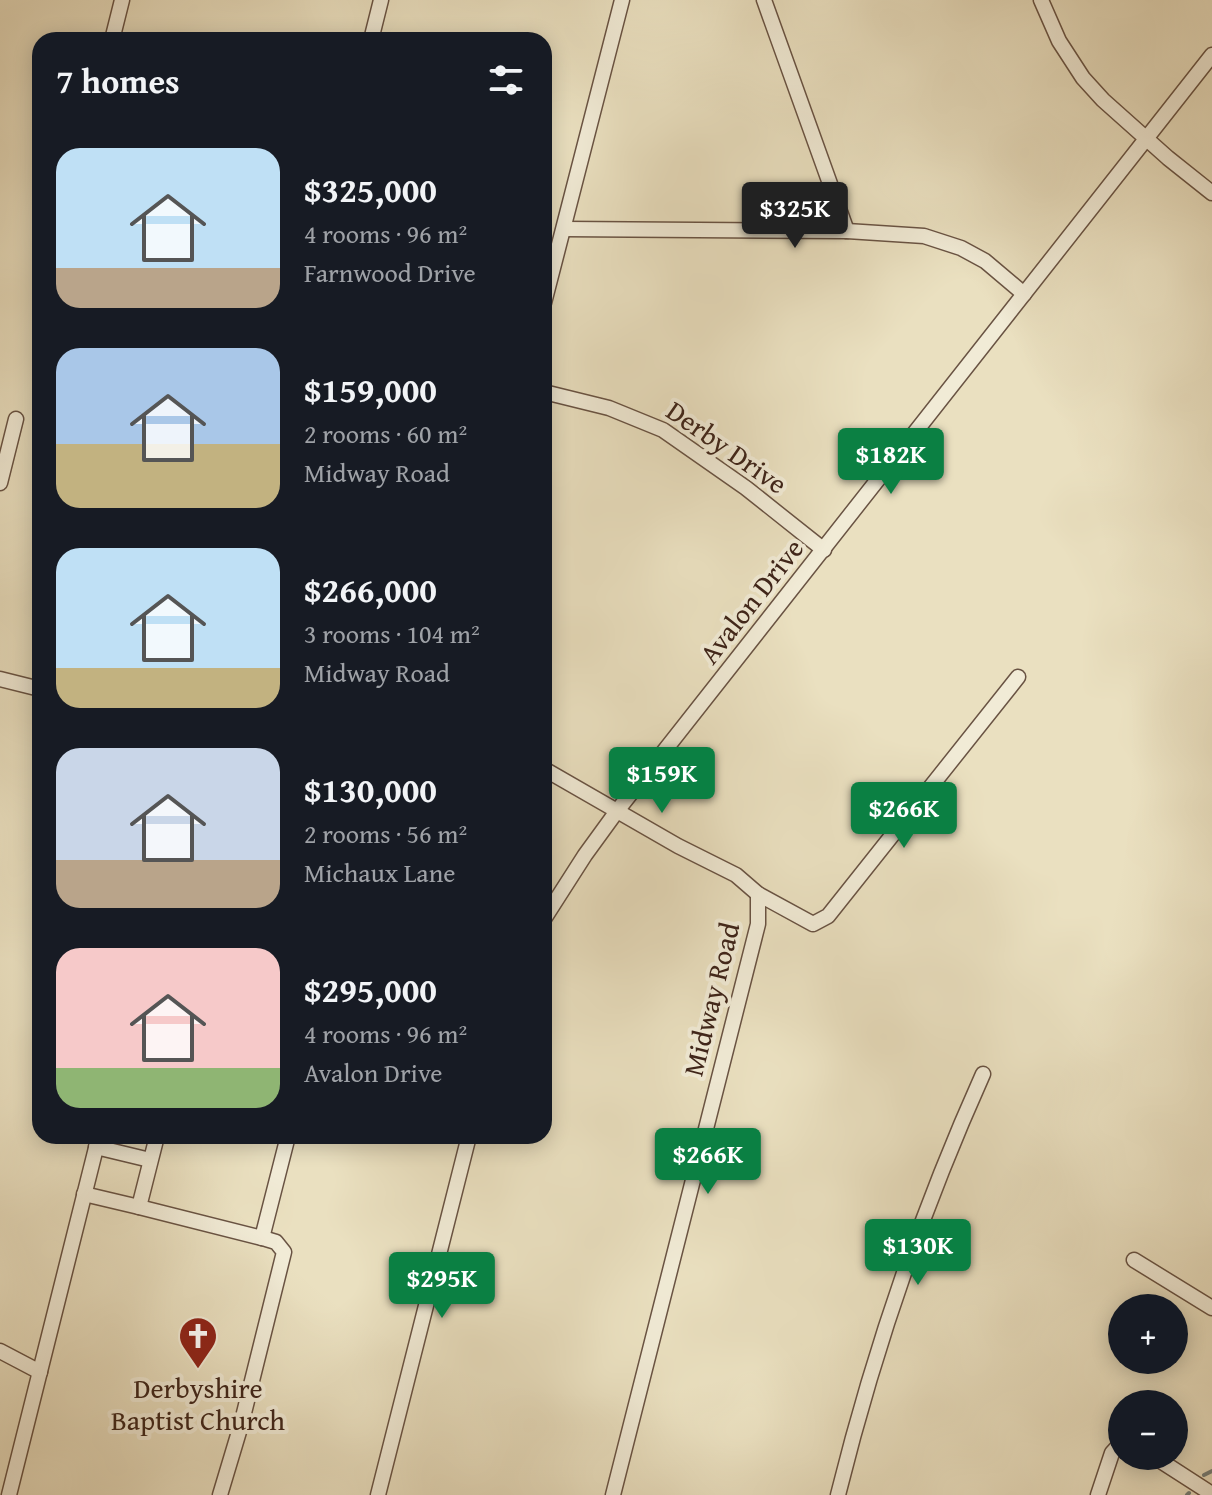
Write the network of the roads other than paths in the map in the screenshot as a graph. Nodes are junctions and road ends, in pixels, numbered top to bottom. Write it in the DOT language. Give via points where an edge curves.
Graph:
graph roads {
  1 [pos="122,0"];
  2 [pos="381,0"];
  3 [pos="622,0"];
  4 [pos="764,0"];
  5 [pos="1041,0"];
  6 [pos="114,32"];
  7 [pos="373,32"];
  8 [pos="1212,55"];
  9 [pos="1147,139"];
  10 [pos="1212,193"];
  11 [pos="564,229"];
  12 [pos="847,231"];
  13 [pos="552,273"];
  14 [pos="1024,294"];
  15 [pos="552,394"];
  16 [pos="16,419"];
  17 [pos="0,483"];
  18 [pos="824,550"];
  19 [pos="1018,677"];
  20 [pos="0,679"];
  21 [pos="32,687"];
  22 [pos="552,774"];
  23 [pos="617,811"];
  24 [pos="758,894"];
  25 [pos="552,907"];
  26 [pos="983,1074"];
  27 [pos="96,1144"];
  28 [pos="103,1144"];
  29 [pos="155,1144"];
  30 [pos="286,1144"];
  31 [pos="467,1144"];
  32 [pos="150,1160"];
  33 [pos="84,1194"];
  34 [pos="139,1207"];
  35 [pos="262,1238"];
  36 [pos="1134,1260"];
  37 [pos="1212,1308"];
  38 [pos="0,1351"];
  39 [pos="40,1372"];
  40 [pos="1108,1465"];
  41 [pos="1175,1470"];
  42 [pos="14,1494"];
  43 [pos="1212,1494"];
  44 [pos="220,1495"];
  45 [pos="378,1495"];
  46 [pos="613,1495"];
  47 [pos="838,1495"];
  48 [pos="1098,1495"];
  1 -- 6 [label="street"];
  2 -- 7 [label="street"];
  3 -- 11 [label="street"];
  4 -- 12 [label="street"];
  5 -- 9 [label="street" via="1083,78"];
  8 -- 9 [label="street, Avalon Drive"];
  9 -- 10 [label="street"];
  9 -- 14 [label="street, Avalon Drive"];
  11 -- 12 [label="street"];
  11 -- 13 [label="street"];
  12 -- 14 [label="street" via="924,236 961,248"];
  14 -- 18 [label="street, Avalon Drive"];
  15 -- 18 [label="street, Derby Drive" via="663,430"];
  16 -- 17 [label="street"];
  18 -- 23 [label="street, Avalon Drive"];
  19 -- 24 [label="street" via="828,916 813,924"];
  20 -- 21 [label="street"];
  22 -- 23 [label="street, Midway Road"];
  23 -- 24 [label="street, Midway Road" via="736,875"];
  23 -- 25 [label="street, Avalon Drive"];
  24 -- 46 [label="street, Midway Road" via="758,924"];
  26 -- 47 [label="street" via="902,1275"];
  27 -- 33 [label="street"];
  28 -- 32 [label="street"];
  29 -- 32 [label="street"];
  30 -- 35 [label="street"];
  31 -- 45 [label="street"];
  32 -- 34 [label="street"];
  33 -- 34 [label="street"];
  33 -- 39 [label="street"];
  34 -- 35 [label="street"];
  35 -- 44 [label="street" via="276,1242 284,1252"];
  36 -- 37 [label="street"];
  38 -- 39 [label="street"];
  39 -- 42 [label="street"];
  40 -- 48 [label="street"];
  41 -- 43 [label="street"];
}
